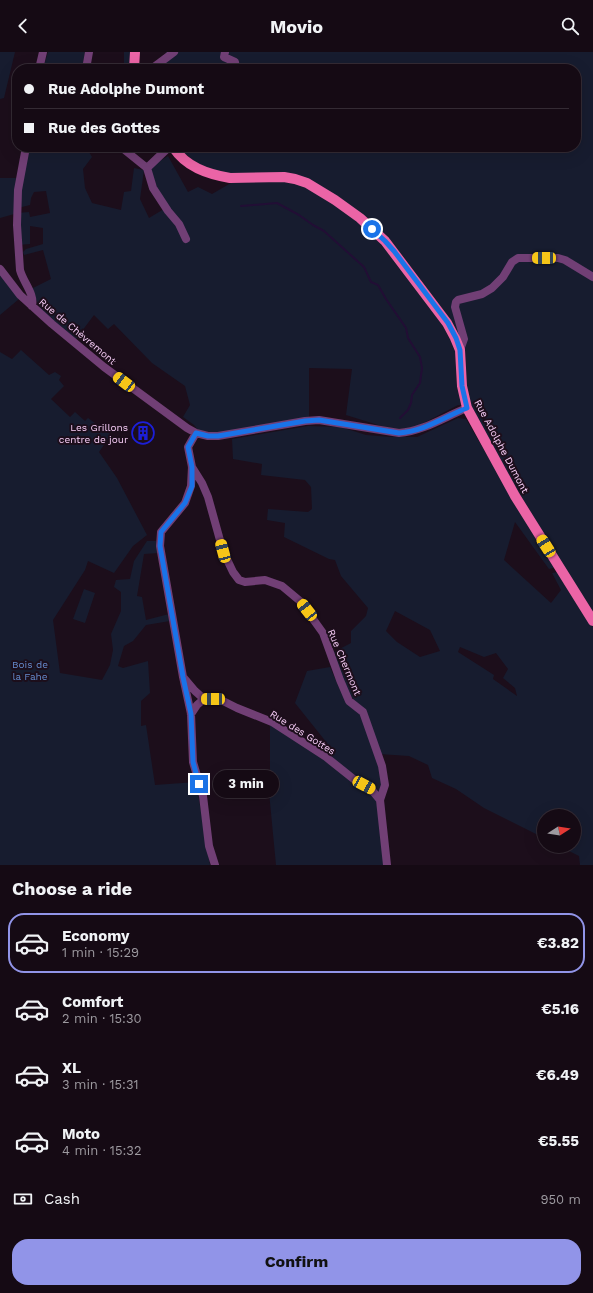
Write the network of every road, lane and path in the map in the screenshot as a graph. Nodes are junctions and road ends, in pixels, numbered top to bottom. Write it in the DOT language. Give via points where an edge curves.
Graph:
graph roads {
  1 [pos="43,52"];
  2 [pos="89,52"];
  3 [pos="135,52"];
  4 [pos="174,52"];
  5 [pos="226,52"];
  6 [pos="40,64"];
  7 [pos="87,64"];
  8 [pos="134,64"];
  9 [pos="158,64"];
  10 [pos="235,64"];
  11 [pos="25,152"];
  12 [pos="127,152"];
  13 [pos="164,152"];
  14 [pos="176,152"];
  15 [pos="147,168"];
  16 [pos="186,239"];
  17 [pos="0,269"];
  18 [pos="593,277"];
  19 [pos="32,306"];
  20 [pos="460,350"];
  21 [pos="467,408"];
  22 [pos="196,433"];
  23 [pos="192,467"];
  24 [pos="593,621"];
  25 [pos="183,677"];
  26 [pos="204,699"];
  27 [pos="191,714"];
  28 [pos="380,800"];
  29 [pos="216,865"];
  30 [pos="387,865"];
  1 -- 6 [label="street"];
  2 -- 7 [label="street"];
  3 -- 8 [label="main road"];
  4 -- 9 [label="street"];
  5 -- 10 [label="street" via="224,57"];
  11 -- 19 [label="street" via="18,190 17,225 20,270 32,296"];
  12 -- 15 [label="street"];
  13 -- 15 [label="street"];
  14 -- 20 [label="main road, Rue Adolphe Dumont" via="186,163 208,173 230,178 295,179 307,183 335,200 372,229 394,251 448,323"];
  15 -- 16 [label="street" via="153,188 179,224"];
  17 -- 19 [label="street, Rue de Chèvremont"];
  18 -- 20 [label="street" via="558,258 518,258 492,288 456,302 464,339"];
  19 -- 22 [label="street, Rue de Chèvremont" via="104,367"];
  20 -- 21 [label="main road, Rue Adolphe Dumont" via="462,386"];
  21 -- 22 [label="street, Rue de Chèvremont" via="411,432 399,433 319,420 218,436"];
  21 -- 24 [label="main road, Rue Adolphe Dumont" via="515,496"];
  22 -- 23 [label="street" via="188,447"];
  23 -- 25 [label="street" via="192,486 185,503 161,532 160,546"];
  23 -- 28 [label="street, Rue Chermont" via="208,496 223,551 239,580 265,580 282,586 300,601 323,633 349,701 362,712 382,766 384,785"];
  25 -- 26 [label="street"];
  25 -- 27 [label="street"];
  26 -- 27 [label="street"];
  26 -- 28 [label="street, Rue des Gottes" via="221,700 272,722 371,789"];
  27 -- 29 [label="street" via="193,762 203,796 210,846"];
  28 -- 30 [label="street"];
}
